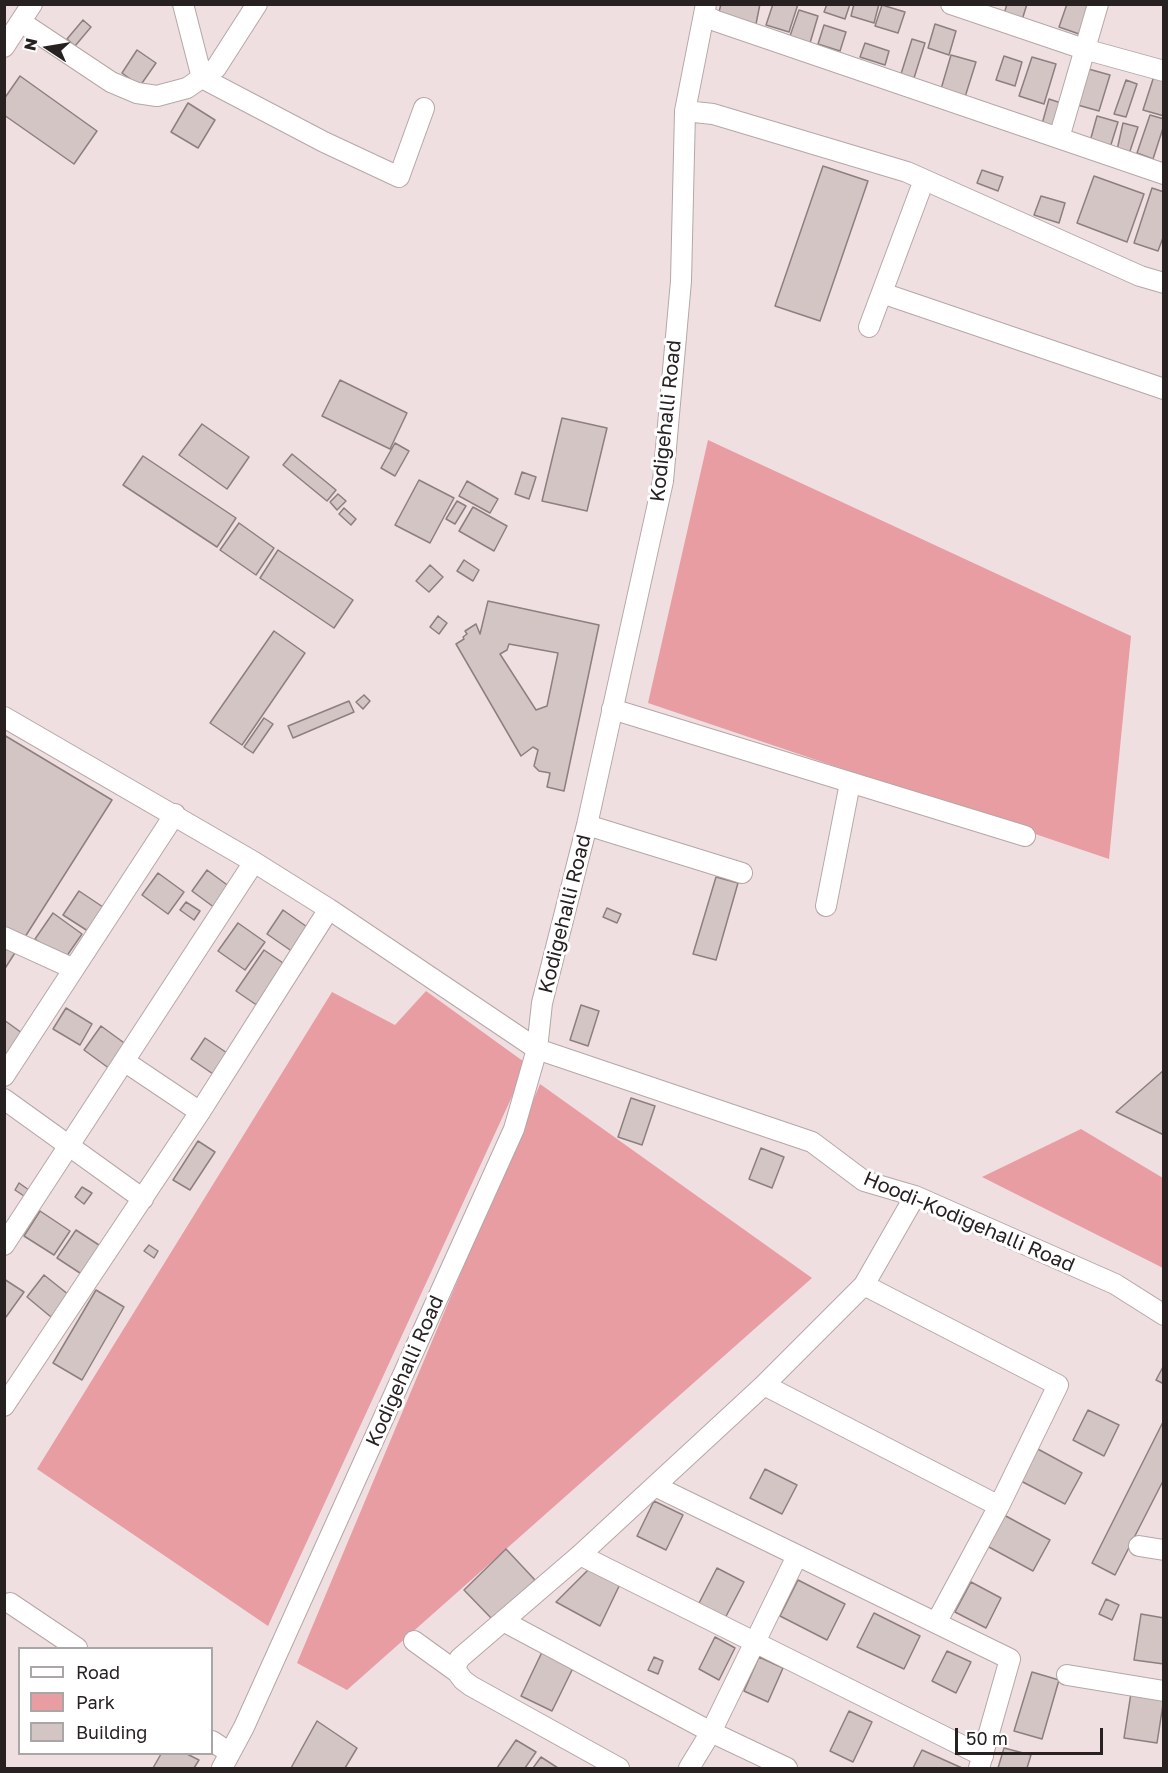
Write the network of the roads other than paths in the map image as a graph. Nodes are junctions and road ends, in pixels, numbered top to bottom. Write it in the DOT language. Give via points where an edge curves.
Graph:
graph roads {
  1 [pos="183,4"];
  2 [pos="257,4"];
  3 [pos="951,4"];
  4 [pos="1098,4"];
  5 [pos="705,10"];
  6 [pos="22,12"];
  7 [pos="4,47"];
  8 [pos="1084,49"];
  9 [pos="1164,71"];
  10 [pos="202,78"];
  11 [pos="424,108"];
  12 [pos="685,111"];
  13 [pos="1059,138"];
  14 [pos="1164,174"];
  15 [pos="924,180"];
  16 [pos="1164,283"];
  17 [pos="882,293"];
  18 [pos="869,327"];
  19 [pos="1164,389"];
  20 [pos="612,709"];
  21 [pos="4,717"];
  22 [pos="850,783"];
  23 [pos="175,814"];
  24 [pos="587,825"];
  25 [pos="1026,836"];
  26 [pos="254,862"];
  27 [pos="742,873"];
  28 [pos="826,906"];
  29 [pos="329,909"];
  30 [pos="4,938"];
  31 [pos="74,969"];
  32 [pos="537,1049"];
  33 [pos="124,1061"];
  34 [pos="4,1076"];
  35 [pos="4,1099"];
  36 [pos="200,1112"];
  37 [pos="69,1146"];
  38 [pos="915,1196"];
  39 [pos="142,1199"];
  40 [pos="4,1245"];
  41 [pos="864,1285"];
  42 [pos="1164,1315"];
  43 [pos="764,1385"];
  44 [pos="4,1406"];
  45 [pos="655,1486"];
  46 [pos="999,1506"];
  47 [pos="1139,1546"];
  48 [pos="1164,1550"];
  49 [pos="580,1555"];
  50 [pos="797,1556"];
  51 [pos="10,1603"];
  52 [pos="503,1621"];
  53 [pos="936,1623"];
  54 [pos="414,1641"];
  55 [pos="754,1643"];
  56 [pos="75,1647"];
  57 [pos="457,1672"];
  58 [pos="1067,1675"];
  59 [pos="1164,1691"];
  60 [pos="711,1732"];
  61 [pos="213,1742"];
  62 [pos="226,1761"];
  63 [pos="981,1762"];
  64 [pos="619,1768"];
  65 [pos="689,1768"];
  66 [pos="787,1768"];
  1 -- 10 [label="street"];
  2 -- 10 [label="street" via="216,68"];
  3 -- 8 [label="street"];
  4 -- 8 [label="street"];
  5 -- 12 [label="street, Kodigehalli Road"];
  5 -- 13 [label="street" via="716,21"];
  6 -- 7 [label="street"];
  6 -- 10 [label="street" via="111,82 137,93 157,96 187,88"];
  8 -- 9 [label="street"];
  8 -- 13 [label="street"];
  10 -- 11 [label="street" via="399,177"];
  12 -- 15 [label="street" via="713,114"];
  12 -- 20 [label="street, Kodigehalli Road" via="681,281 663,481"];
  13 -- 14 [label="street"];
  15 -- 16 [label="street" via="1140,276"];
  15 -- 17 [label="street"];
  17 -- 18 [label="street"];
  17 -- 19 [label="street"];
  20 -- 22 [label="street"];
  20 -- 24 [label="street, Kodigehalli Road"];
  21 -- 23 [label="street, Hoodi-Kodigehalli Road"];
  22 -- 25 [label="street"];
  22 -- 28 [label="street"];
  23 -- 26 [label="street, Hoodi-Kodigehalli Road"];
  23 -- 31 [label="street"];
  24 -- 27 [label="street"];
  24 -- 32 [label="street, Kodigehalli Road" via="542,1003"];
  26 -- 29 [label="street, Hoodi-Kodigehalli Road"];
  26 -- 33 [label="street"];
  29 -- 32 [label="street, Hoodi-Kodigehalli Road"];
  29 -- 36 [label="street"];
  30 -- 31 [label="street"];
  31 -- 34 [label="street"];
  32 -- 38 [label="street, Hoodi-Kodigehalli Road" via="812,1142 864,1181"];
  32 -- 62 [label="street, Kodigehalli Road" via="514,1129"];
  33 -- 36 [label="street"];
  33 -- 37 [label="street"];
  35 -- 37 [label="street"];
  36 -- 39 [label="street"];
  37 -- 39 [label="street"];
  37 -- 40 [label="street"];
  38 -- 41 [label="street"];
  38 -- 42 [label="street, Hoodi-Kodigehalli Road" via="1115,1284"];
  39 -- 44 [label="street"];
  41 -- 43 [label="street"];
  41 -- 46 [label="street" via="1058,1385"];
  43 -- 45 [label="street"];
  43 -- 46 [label="street"];
  45 -- 49 [label="street"];
  45 -- 50 [label="street"];
  46 -- 53 [label="street"];
  47 -- 48 [label="street"];
  49 -- 52 [label="street"];
  49 -- 55 [label="street"];
  50 -- 53 [label="street"];
  50 -- 55 [label="street"];
  51 -- 56 [label="street"];
  52 -- 57 [label="street" via="460,1658"];
  52 -- 60 [label="street"];
  53 -- 63 [label="street" via="1010,1659"];
  54 -- 57 [label="street"];
  55 -- 60 [label="street"];
  55 -- 63 [label="street"];
  57 -- 64 [label="street" via="471,1686"];
  58 -- 59 [label="street"];
  60 -- 65 [label="street"];
  60 -- 66 [label="street"];
  61 -- 62 [label="street"];
}
